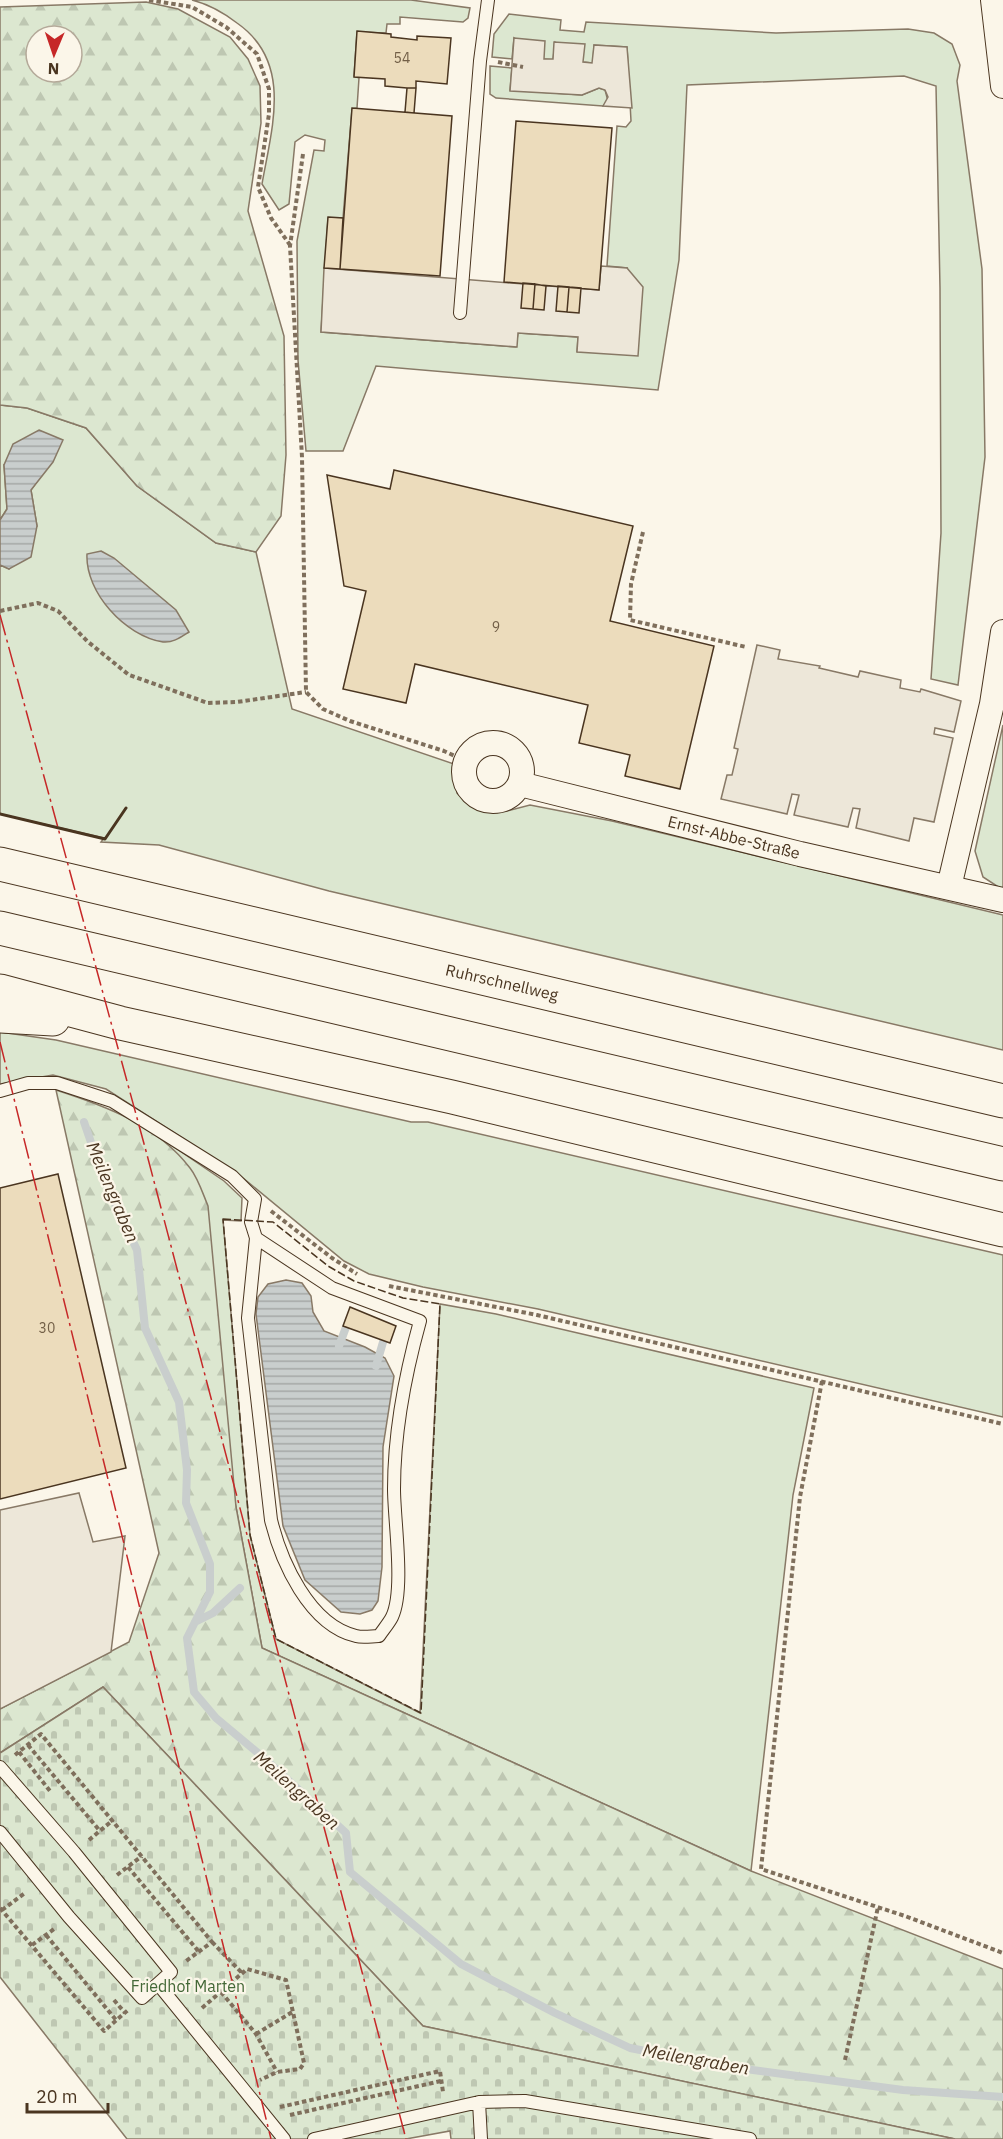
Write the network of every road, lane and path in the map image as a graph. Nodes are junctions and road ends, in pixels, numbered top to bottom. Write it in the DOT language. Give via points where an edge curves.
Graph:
graph roads {
  1 [pos="149,0"];
  2 [pos="488,0"];
  3 [pos="993,0"];
  4 [pos="505,62"];
  5 [pos="523,67"];
  6 [pos="1003,86"];
  7 [pos="303,154"];
  8 [pos="290,246"];
  9 [pos="460,313"];
  10 [pos="643,532"];
  11 [pos="0,611"];
  12 [pos="1003,632"];
  13 [pos="746,647"];
  14 [pos="306,692"];
  15 [pos="466,761"];
  16 [pos="520,784"];
  17 [pos="0,864"];
  18 [pos="949,887"];
  19 [pos="1003,900"];
  20 [pos="0,928"];
  21 [pos="0,991"];
  22 [pos="0,1016"];
  23 [pos="120,1023"];
  24 [pos="0,1091"];
  25 [pos="1003,1101"];
  26 [pos="1003,1164"];
  27 [pos="255,1199"];
  28 [pos="1003,1230"];
  29 [pos="256,1238"];
  30 [pos="366,1278"];
  31 [pos="385,1286"];
  32 [pos="822,1381"];
  33 [pos="1003,1424"];
  34 [pos="28,1745"];
  35 [pos="1,1767"];
  36 [pos="113,1820"];
  37 [pos="100,1831"];
  38 [pos="0,1832"];
  39 [pos="74,1852"];
  40 [pos="142,1857"];
  41 [pos="128,1867"];
  42 [pos="40,1881"];
  43 [pos="102,1887"];
  44 [pos="878,1907"];
  45 [pos="1,1909"];
  46 [pos="69,1917"];
  47 [pos="46,1935"];
  48 [pos="212,1942"];
  49 [pos="32,1945"];
  50 [pos="199,1952"];
  51 [pos="1003,1953"];
  52 [pos="171,1972"];
  53 [pos="242,1973"];
  54 [pos="158,1984"];
  55 [pos="220,1992"];
  56 [pos="142,1998"];
  57 [pos="294,2011"];
  58 [pos="116,2020"];
  59 [pos="187,2021"];
  60 [pos="256,2034"];
  61 [pos="845,2060"];
  62 [pos="440,2071"];
  63 [pos="277,2072"];
  64 [pos="441,2081"];
  65 [pos="243,2088"];
  66 [pos="479,2103"];
  67 [pos="265,2116"];
  68 [pos="284,2139"];
  69 [pos="314,2139"];
  70 [pos="482,2139"];
  71 [pos="750,2139"];
  1 -- 8 [label="path" via="192,7 226,27 257,54 268,89 269,114 258,187 271,218"];
  2 -- 9 [label="lane"];
  3 -- 6 [label="street"];
  4 -- 5 [label="path"];
  7 -- 8 [label="path"];
  8 -- 14 [label="path" via="302,457"];
  10 -- 13 [label="path" via="631,584 630,620"];
  11 -- 14 [label="path" via="38,603 58,611 129,675 208,703"];
  12 -- 18 [label="street" via="992,704"];
  14 -- 15 [label="path" via="323,709 350,721"];
  15 -- 16 [label="street" via="464,779 481,799 499,801 515,792"];
  15 -- 16 [label="street" via="484,744 509,747 522,768"];
  16 -- 18 [label="street, Ernst-Abbe-Straße"];
  17 -- 25 [label="highway, Ruhrschnellweg"];
  18 -- 19 [label="street, Ernst-Abbe-Straße"];
  20 -- 26 [label="highway"];
  21 -- 23 [label="highway"];
  22 -- 23 [label="highway"];
  23 -- 28 [label="highway" via="452,1097"];
  24 -- 27 [label="lane" via="28,1083 57,1083 112,1101 232,1176"];
  27 -- 29 [label="lane" via="251,1222"];
  27 -- 30 [label="path" via="332,1258"];
  29 -- 29 [label="lane" via="248,1318 271,1520 278,1547 289,1574 331,1624 356,1636 379,1636 393,1615 398,1572 394,1488 400,1419 420,1321 332,1288"];
  31 -- 32 [label="path" via="537,1315"];
  32 -- 33 [label="path"];
  32 -- 44 [label="path" via="800,1497 761,1869"];
  34 -- 35 [label="path"];
  34 -- 36 [label="path" via="41,1734"];
  34 -- 37 [label="path"];
  35 -- 39 [label="lane"];
  36 -- 37 [label="path"];
  36 -- 40 [label="path"];
  37 -- 39 [label="path"];
  38 -- 42 [label="lane"];
  39 -- 43 [label="lane"];
  40 -- 41 [label="path"];
  40 -- 48 [label="path"];
  41 -- 43 [label="path"];
  41 -- 50 [label="path"];
  42 -- 45 [label="path"];
  42 -- 46 [label="lane"];
  43 -- 52 [label="lane"];
  44 -- 51 [label="path"];
  44 -- 61 [label="path"];
  45 -- 49 [label="path"];
  46 -- 47 [label="path"];
  46 -- 56 [label="lane"];
  47 -- 49 [label="path"];
  47 -- 58 [label="path"];
  48 -- 50 [label="path"];
  48 -- 53 [label="path"];
  49 -- 58 [label="path" via="104,2031"];
  50 -- 52 [label="path"];
  52 -- 54 [label="lane"];
  53 -- 55 [label="path"];
  53 -- 57 [label="path" via="247,1969 286,1980"];
  54 -- 56 [label="lane"];
  54 -- 59 [label="lane"];
  55 -- 59 [label="path"];
  55 -- 60 [label="path"];
  56 -- 58 [label="path"];
  57 -- 60 [label="path"];
  57 -- 63 [label="path" via="304,2063 300,2069"];
  59 -- 65 [label="lane"];
  60 -- 63 [label="path"];
  62 -- 67 [label="path"];
  63 -- 65 [label="path"];
  64 -- 67 [label="path"];
  65 -- 67 [label="lane"];
  66 -- 69 [label="lane"];
  66 -- 70 [label="lane"];
  66 -- 71 [label="lane" via="525,2100"];
  67 -- 68 [label="lane"];
}
